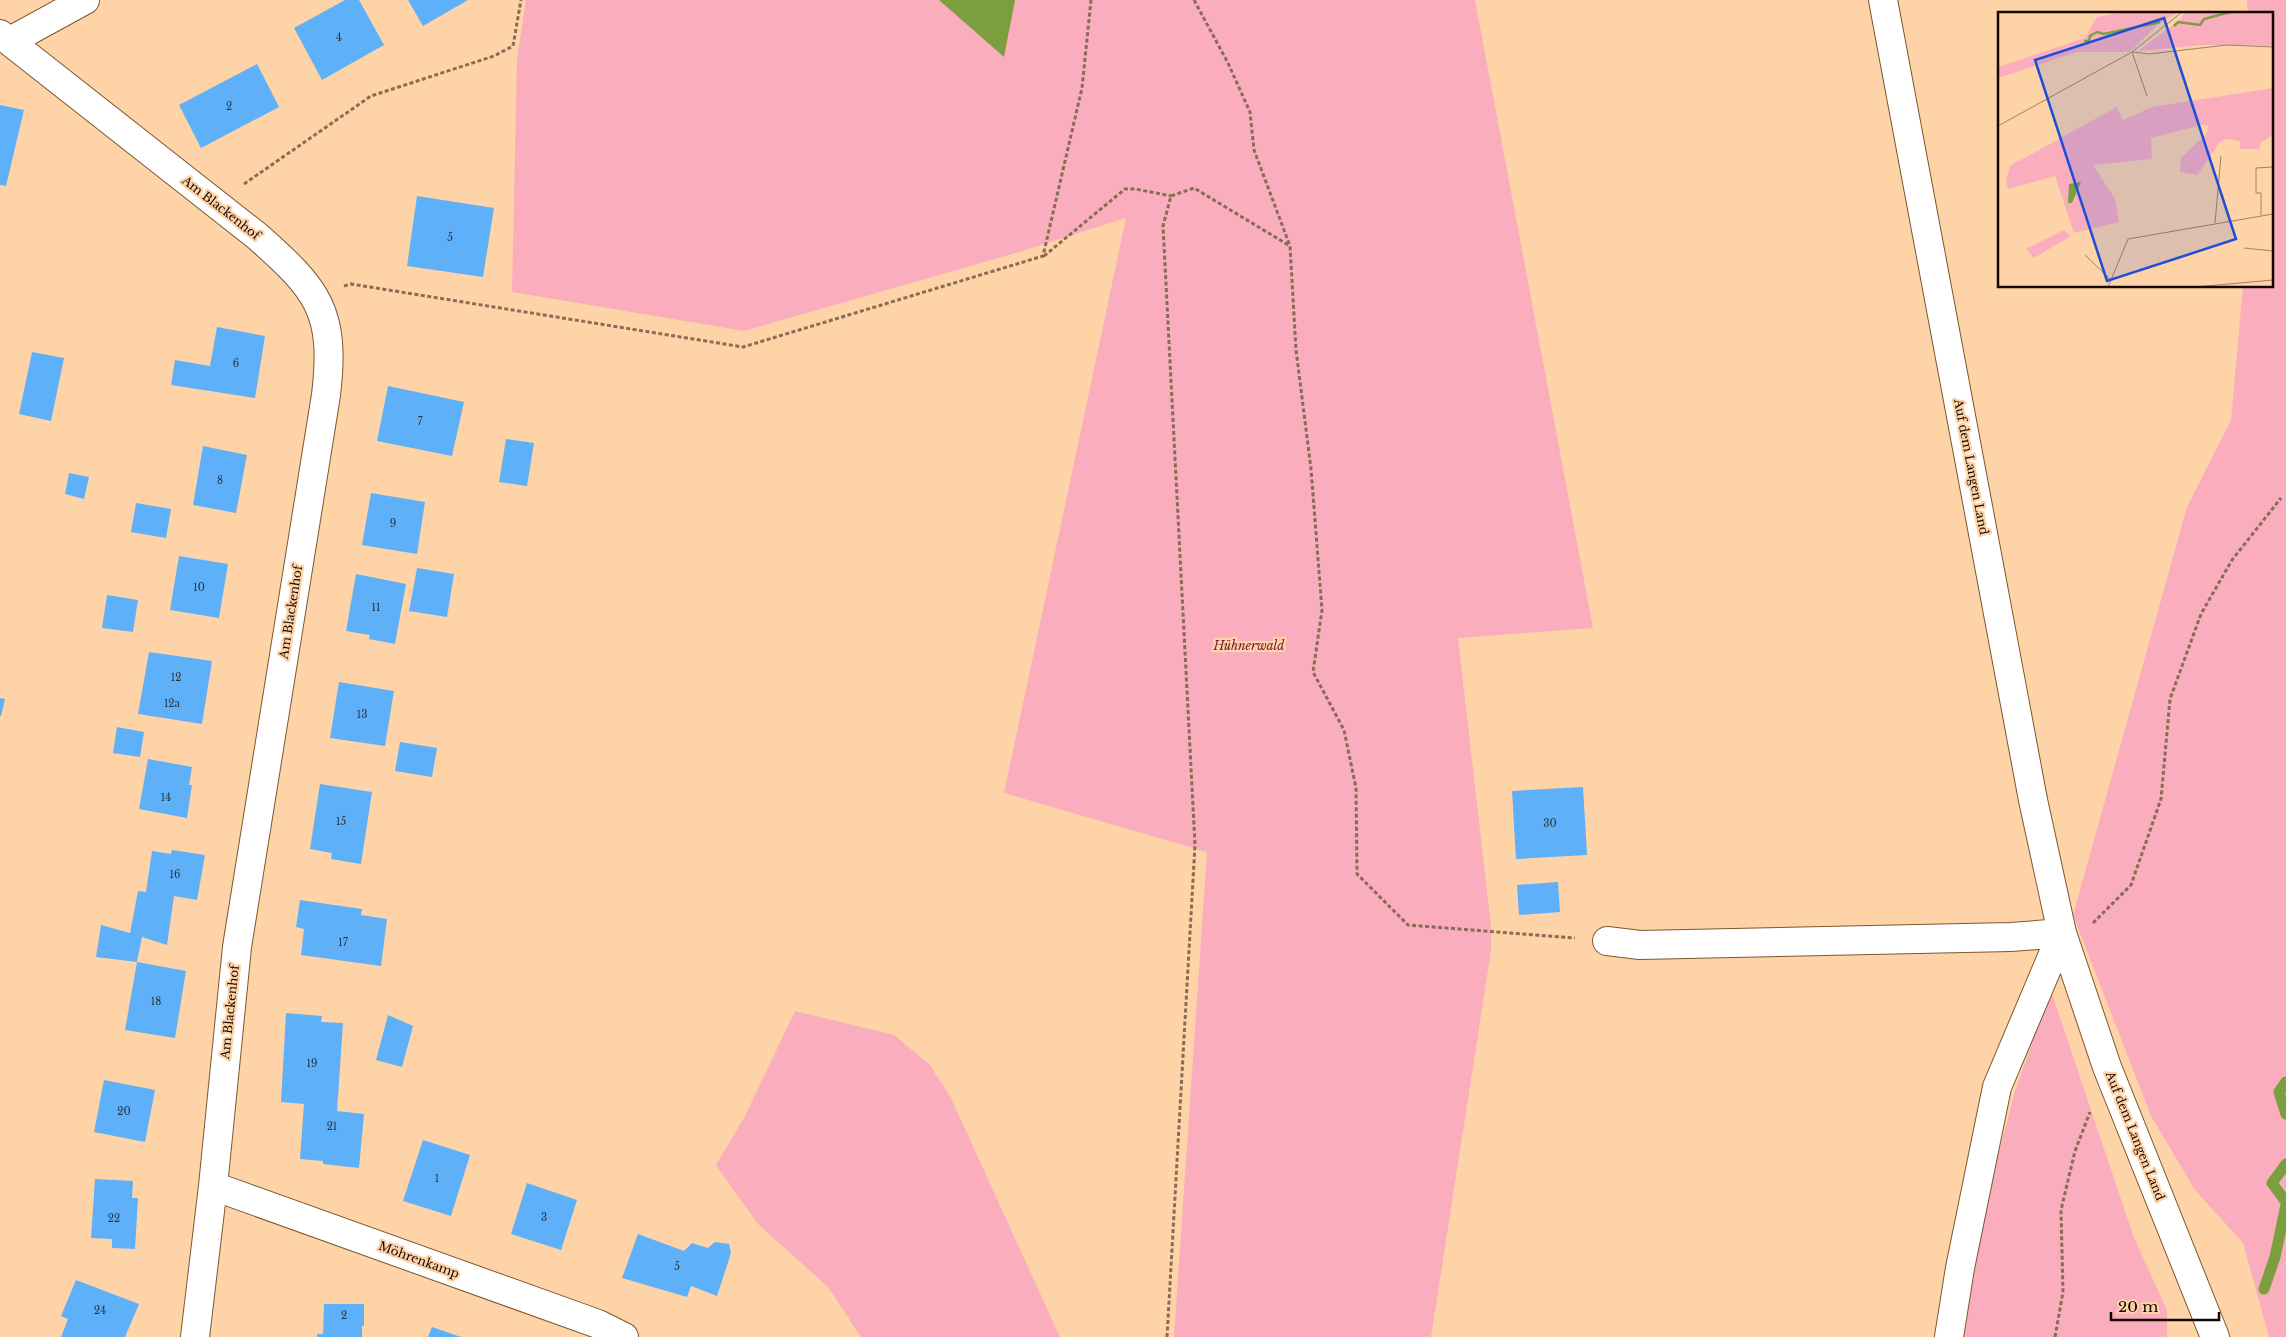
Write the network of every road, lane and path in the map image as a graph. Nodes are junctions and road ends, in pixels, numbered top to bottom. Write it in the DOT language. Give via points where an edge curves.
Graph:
graph roads {
  1 [pos="85,0"];
  2 [pos="521,0"];
  3 [pos="1091,0"];
  4 [pos="1194,0"];
  5 [pos="1883,0"];
  6 [pos="5,37"];
  7 [pos="1171,196"];
  8 [pos="221,207"];
  9 [pos="1290,246"];
  10 [pos="1043,256"];
  11 [pos="315,296"];
  12 [pos="2280,498"];
  13 [pos="2062,933"];
  14 [pos="1607,941"];
  15 [pos="2073,961"];
  16 [pos="2107,1067"];
  17 [pos="213,1186"];
  18 [pos="195,1337"];
  19 [pos="624,1337"];
  20 [pos="1167,1337"];
  21 [pos="1949,1337"];
  22 [pos="2055,1337"];
  23 [pos="2215,1337"];
  1 -- 6 [label="street"];
  2 -- 8 [label="path" via="514,46 494,56 371,96 238,189"];
  3 -- 10 [label="path" via="1082,88"];
  4 -- 9 [label="path" via="1250,112 1254,150"];
  5 -- 13 [label="street, Auf dem Langen Land" via="2033,800"];
  6 -- 8 [label="street, Am Blackenhof"];
  7 -- 9 [label="path" via="1194,188"];
  7 -- 10 [label="path" via="1125,189"];
  7 -- 20 [label="path" via="1163,226 1195,845"];
  8 -- 11 [label="street, Am Blackenhof" via="288,264"];
  9 -- 14 [label="path" via="1296,350 1311,469 1322,610 1313,672 1344,730 1356,788 1357,874 1408,925"];
  10 -- 11 [label="path" via="743,347 351,284"];
  11 -- 17 [label="street, Am Blackenhof" via="327,326 330,360 237,947"];
  12 -- 15 [label="path" via="2232,560 2200,614 2170,699 2161,799 2131,885 2082,935"];
  13 -- 14 [label="street" via="2011,938 1640,945"];
  13 -- 15 [label="street, Auf dem Langen Land"];
  13 -- 21 [label="street" via="1997,1086"];
  15 -- 16 [label="street, Auf dem Langen Land"];
  16 -- 22 [label="path" via="2075,1151 2061,1210 2063,1292"];
  16 -- 23 [label="street, Auf dem Langen Land"];
  17 -- 18 [label="street, Am Blackenhof"];
  17 -- 19 [label="street, Möhrenkamp" via="598,1324"];
}
